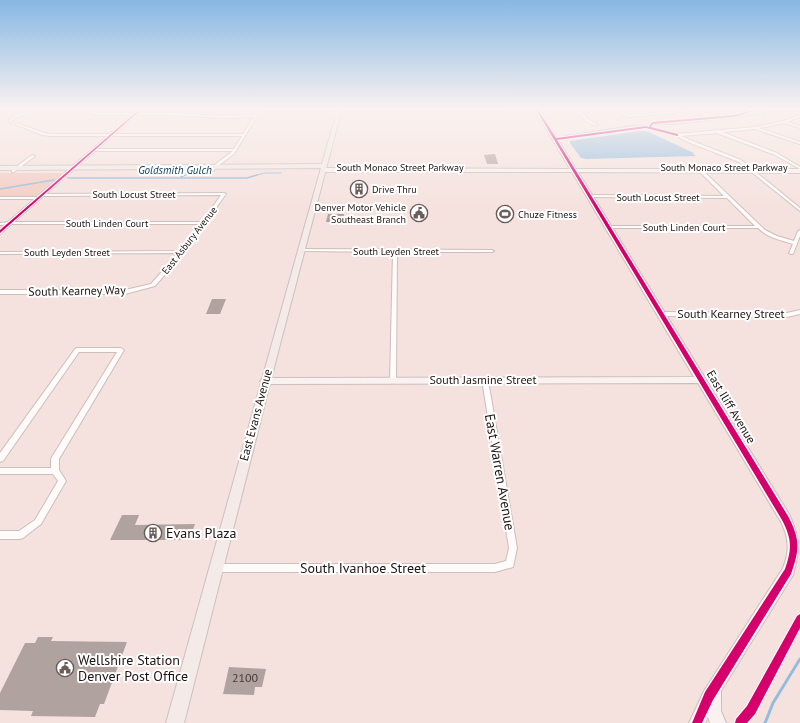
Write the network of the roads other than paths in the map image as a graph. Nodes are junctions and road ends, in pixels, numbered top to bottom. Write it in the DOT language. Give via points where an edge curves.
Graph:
graph roads {
  1 [pos="103,142"];
  2 [pos="240,142"];
  3 [pos="331,142"];
  4 [pos="556,142"];
  5 [pos="691,142"];
  6 [pos="744,142"];
  7 [pos="94,150"];
  8 [pos="235,150"];
  9 [pos="33,156"];
  10 [pos="0,168"];
  11 [pos="324,168"];
  12 [pos="15,169"];
  13 [pos="72,169"];
  14 [pos="213,169"];
  15 [pos="573,169"];
  16 [pos="699,169"];
  17 [pos="750,169"];
  18 [pos="800,169"];
  19 [pos="0,171"];
  20 [pos="224,194"];
  21 [pos="41,196"];
  22 [pos="590,196"];
  23 [pos="727,197"];
  24 [pos="0,198"];
  25 [pos="800,210"];
  26 [pos="11,223"];
  27 [pos="204,223"];
  28 [pos="0,224"];
  29 [pos="608,227"];
  30 [pos="759,227"];
  31 [pos="800,231"];
  32 [pos="0,232"];
  33 [pos="795,243"];
  34 [pos="300,250"];
  35 [pos="394,251"];
  36 [pos="492,251"];
  37 [pos="182,252"];
  38 [pos="0,253"];
  39 [pos="791,253"];
  40 [pos="153,285"];
  41 [pos="0,292"];
  42 [pos="800,312"];
  43 [pos="661,314"];
  44 [pos="485,380"];
  45 [pos="702,380"];
  46 [pos="265,381"];
  47 [pos="393,381"];
  48 [pos="0,459"];
  49 [pos="0,471"];
  50 [pos="55,471"];
  51 [pos="0,535"];
  52 [pos="510,564"];
  53 [pos="216,568"];
  54 [pos="713,689"];
  55 [pos="175,723"];
  56 [pos="697,723"];
  57 [pos="718,723"];
  1 -- 7 [label="street"];
  2 -- 8 [label="street"];
  3 -- 11 [label="main road, East Evans Avenue"];
  4 -- 15 [label="street, East Iliff Avenue"];
  5 -- 17 [label="street" via="735,159"];
  6 -- 18 [label="street" via="776,154"];
  7 -- 8 [label="street"];
  7 -- 13 [label="street"];
  8 -- 14 [label="street"];
  9 -- 12 [label="street"];
  10 -- 12 [label="main road, South Monaco Street Parkway"];
  11 -- 14 [label="main road, South Monaco Street Parkway"];
  11 -- 15 [label="street, South Monaco Street Parkway"];
  11 -- 34 [label="main road, East Evans Avenue"];
  12 -- 13 [label="main road, South Monaco Street Parkway"];
  12 -- 19 [label="main road, South Monaco Street Parkway"];
  13 -- 14 [label="main road, South Monaco Street Parkway"];
  13 -- 21 [label="street"];
  15 -- 16 [label="street, South Monaco Street Parkway"];
  15 -- 22 [label="street, East Iliff Avenue"];
  16 -- 17 [label="street, South Monaco Street Parkway"];
  16 -- 23 [label="street"];
  17 -- 18 [label="street, South Monaco Street Parkway"];
  17 -- 25 [label="street"];
  20 -- 21 [label="street, South Locust Street"];
  20 -- 27 [label="street, East Asbury Avenue"];
  21 -- 24 [label="street, South Locust Street"];
  21 -- 26 [label="street"];
  22 -- 23 [label="street, South Locust Street"];
  22 -- 29 [label="street, East Iliff Avenue"];
  23 -- 30 [label="street"];
  26 -- 27 [label="street, South Linden Court"];
  26 -- 28 [label="street, South Linden Court"];
  26 -- 32 [label="street"];
  27 -- 37 [label="street, East Asbury Avenue"];
  29 -- 30 [label="street, South Linden Court"];
  29 -- 43 [label="street, East Iliff Avenue"];
  30 -- 33 [label="street" via="775,237"];
  31 -- 33 [label="street"];
  33 -- 39 [label="street"];
  34 -- 35 [label="street, South Leyden Street"];
  34 -- 46 [label="main road, East Evans Avenue"];
  35 -- 36 [label="street, South Leyden Street"];
  35 -- 47 [label="street"];
  37 -- 38 [label="street, South Leyden Street"];
  37 -- 40 [label="street, East Asbury Avenue"];
  40 -- 41 [label="street, South Kearney Way" via="125,292"];
  42 -- 43 [label="street, South Kearney Street"];
  43 -- 45 [label="street, East Iliff Avenue"];
  44 -- 45 [label="street, South Jasmine Street"];
  44 -- 47 [label="street, South Jasmine Street"];
  44 -- 52 [label="street, East Warren Avenue" via="513,548"];
  45 -- 54 [label="street, East Iliff Avenue" via="785,518 796,547 788,571"];
  46 -- 47 [label="street, South Jasmine Street"];
  46 -- 53 [label="main road, East Evans Avenue"];
  48 -- 50 [label="street" via="77,350 121,350 55,460"];
  49 -- 50 [label="street"];
  50 -- 51 [label="street" via="62,481 38,522 20,535"];
  52 -- 53 [label="street, South Ivanhoe Street" via="495,568"];
  53 -- 55 [label="main road, East Evans Avenue"];
  54 -- 56 [label="street, East Iliff Avenue"];
  54 -- 57 [label="street" via="712,700"];
}
